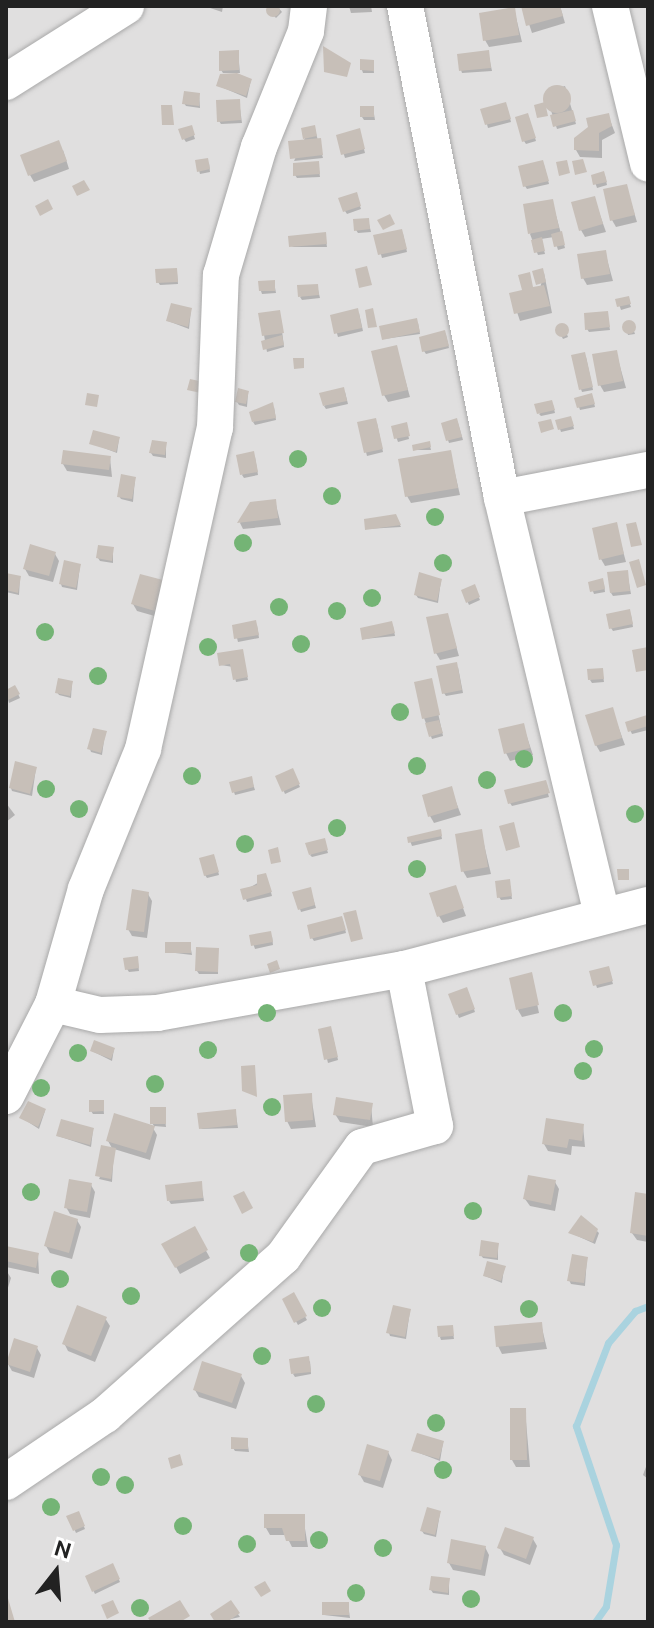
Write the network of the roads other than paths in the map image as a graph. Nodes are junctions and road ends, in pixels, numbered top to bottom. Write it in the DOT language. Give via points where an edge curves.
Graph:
graph roads {
  1 [pos="126,6"];
  2 [pos="309,6"];
  3 [pos="405,6"];
  4 [pos="610,6"];
  5 [pos="6,82"];
  6 [pos="648,163"];
  7 [pos="648,470"];
  8 [pos="502,498"];
  9 [pos="648,905"];
  10 [pos="602,916"];
  11 [pos="404,969"];
  12 [pos="53,1004"];
  13 [pos="6,1096"];
  14 [pos="6,1482"];
  1 -- 5 [label="street"];
  2 -- 12 [label="street" via="306,31 259,147 221,275 215,428 143,749 86,889"];
  3 -- 8 [label="street"];
  4 -- 6 [label="street"];
  7 -- 8 [label="street"];
  8 -- 10 [label="street"];
  9 -- 10 [label="street"];
  10 -- 11 [label="street"];
  11 -- 12 [label="street" via="157,1013 100,1015"];
  11 -- 14 [label="street" via="435,1126 362,1147 283,1257 105,1415"];
  12 -- 13 [label="street"];
}
